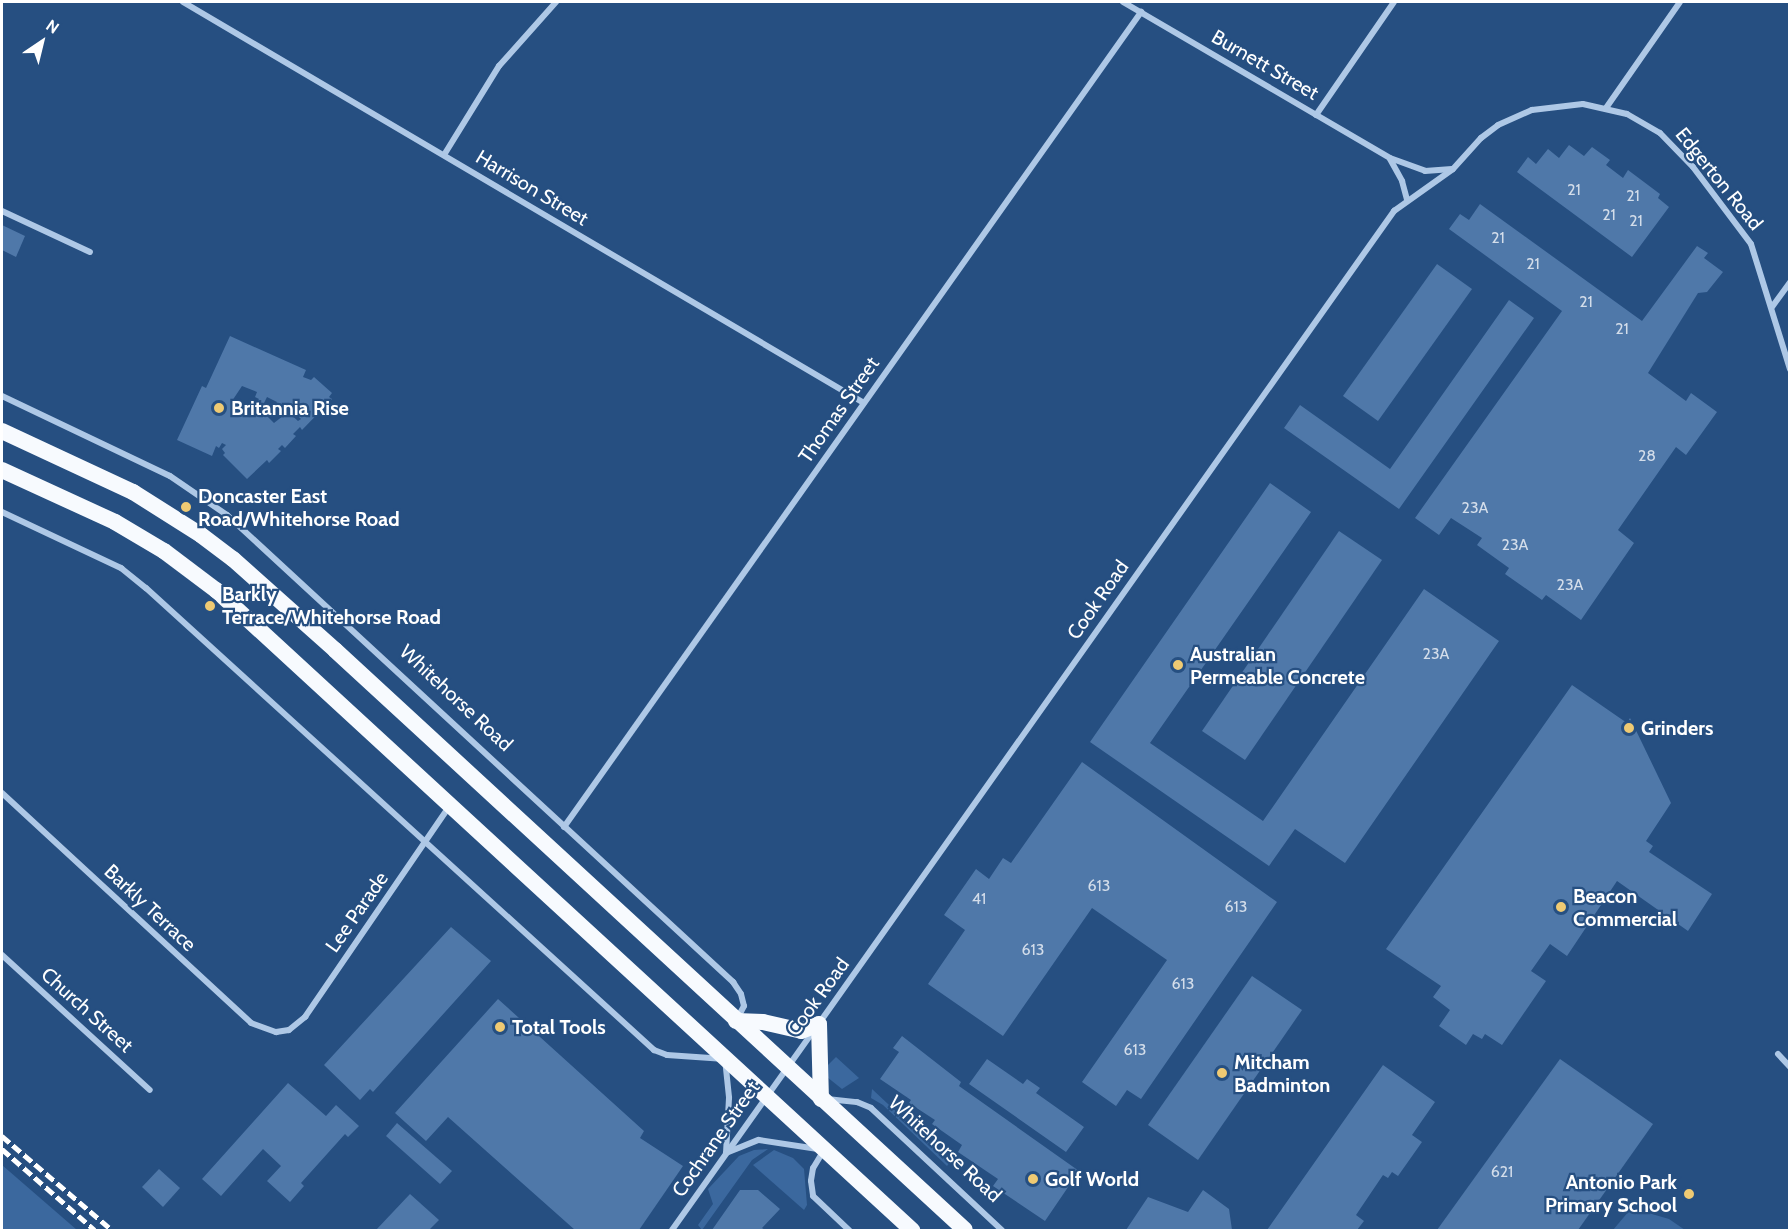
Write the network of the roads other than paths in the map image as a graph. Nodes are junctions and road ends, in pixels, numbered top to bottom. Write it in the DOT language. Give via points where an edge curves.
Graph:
graph roads {
  1 [pos="183,2"];
  2 [pos="556,2"];
  3 [pos="1123,2"];
  4 [pos="1394,2"];
  5 [pos="1680,2"];
  6 [pos="1141,12"];
  7 [pos="1606,108"];
  8 [pos="1316,114"];
  9 [pos="444,155"];
  10 [pos="1390,158"];
  11 [pos="1452,169"];
  12 [pos="1407,200"];
  13 [pos="2,211"];
  14 [pos="90,252"];
  15 [pos="1790,282"];
  16 [pos="1772,307"];
  17 [pos="1790,369"];
  18 [pos="2,396"];
  19 [pos="864,403"];
  20 [pos="2,431"];
  21 [pos="2,470"];
  22 [pos="2,512"];
  23 [pos="2,793"];
  24 [pos="450,805"];
  25 [pos="564,827"];
  26 [pos="425,844"];
  27 [pos="2,955"];
  28 [pos="736,1021"];
  29 [pos="819,1024"];
  30 [pos="284,1031"];
  31 [pos="1778,1054"];
  32 [pos="725,1059"];
  33 [pos="1790,1067"];
  34 [pos="788,1068"];
  35 [pos="150,1090"];
  36 [pos="767,1097"];
  37 [pos="821,1099"];
  38 [pos="824,1150"];
  39 [pos="726,1153"];
  40 [pos="672,1230"];
  41 [pos="849,1230"];
  42 [pos="912,1230"];
  43 [pos="965,1230"];
  44 [pos="1002,1230"];
  1 -- 9 [label="street, Harrison Street"];
  2 -- 9 [label="street" via="499,66"];
  3 -- 6 [label="street, Burnett Street"];
  4 -- 8 [label="street"];
  5 -- 7 [label="street"];
  6 -- 8 [label="street, Burnett Street"];
  6 -- 19 [label="street, Thomas Street"];
  7 -- 11 [label="street, Edgerton Road" via="1561,104 1532,110 1498,125"];
  7 -- 16 [label="street, Edgerton Road" via="1627,114 1660,133 1692,167 1752,244"];
  8 -- 10 [label="street, Burnett Street"];
  9 -- 19 [label="street, Harrison Street"];
  10 -- 11 [label="street, Burnett Street" via="1425,171"];
  10 -- 12 [label="street"];
  11 -- 12 [label="street, Cook Road"];
  12 -- 29 [label="street, Cook Road" via="1394,211"];
  13 -- 14 [label="street"];
  15 -- 16 [label="street"];
  16 -- 17 [label="street, Edgerton Road"];
  18 -- 25 [label="street, Whitehorse Road" via="145,463 203,497"];
  19 -- 25 [label="street, Thomas Street"];
  20 -- 28 [label="highway" via="133,492 233,559"];
  21 -- 24 [label="highway" via="115,522 197,575"];
  22 -- 26 [label="street" via="121,568"];
  23 -- 30 [label="street, Barkly Terrace" via="251,1023 267,1031"];
  24 -- 26 [label="street, Lee Parade"];
  24 -- 32 [label="highway"];
  25 -- 28 [label="street, Whitehorse Road" via="733,982 744,1006"];
  26 -- 30 [label="street, Lee Parade" via="304,1017 295,1027"];
  26 -- 32 [label="street" via="654,1050 667,1055"];
  27 -- 35 [label="street, Church Street"];
  28 -- 29 [label="highway" via="763,1022 801,1031"];
  28 -- 34 [label="highway"];
  29 -- 34 [label="street, Cook Road"];
  29 -- 37 [label="highway"];
  31 -- 33 [label="street"];
  32 -- 36 [label="highway"];
  32 -- 39 [label="street" via="729,1098"];
  34 -- 36 [label="street, Cochrane Street"];
  34 -- 37 [label="highway"];
  36 -- 38 [label="highway"];
  36 -- 39 [label="street, Cochrane Street"];
  37 -- 43 [label="highway"];
  37 -- 44 [label="street, Whitehorse Road" via="857,1102 871,1108"];
  38 -- 39 [label="street" via="759,1140"];
  38 -- 41 [label="street" via="813,1168 813,1196"];
  38 -- 42 [label="highway"];
  39 -- 40 [label="street, Cochrane Street"];
}
